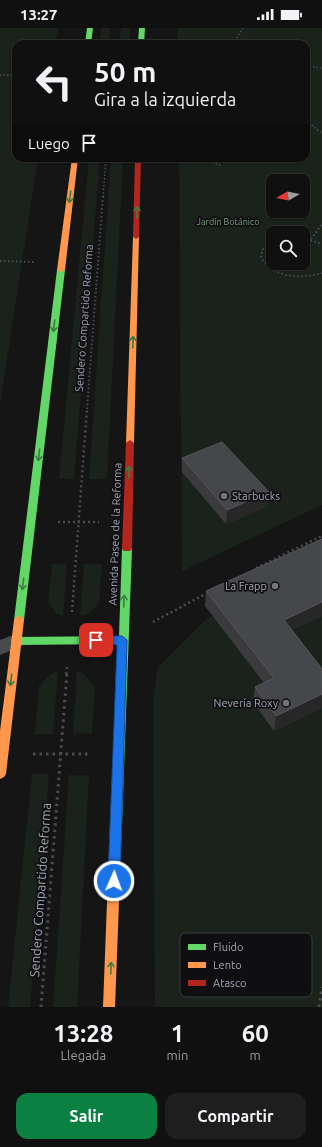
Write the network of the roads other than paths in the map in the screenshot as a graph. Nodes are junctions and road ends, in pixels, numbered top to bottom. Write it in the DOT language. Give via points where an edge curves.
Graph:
graph roads {
  1 [pos="90,28"];
  2 [pos="142,28"];
  3 [pos="88,40"];
  4 [pos="141,40"];
  5 [pos="74,162"];
  6 [pos="138,162"];
  7 [pos="122,640"];
  8 [pos="8,644"];
  9 [pos="0,774"];
  10 [pos="110,1007"];
  1 -- 3 [label="main road"];
  2 -- 4 [label="main road"];
  5 -- 8 [label="main road, one-way"];
  7 -- 6 [label="main road, Avenida Paseo de la Reforma, one-way" via="128,522"];
  7 -- 8 [label="main road"];
  10 -- 7 [label="main road, Avenida Paseo de la Reforma, one-way"];
  8 -- 9 [label="main road, one-way"];
}
